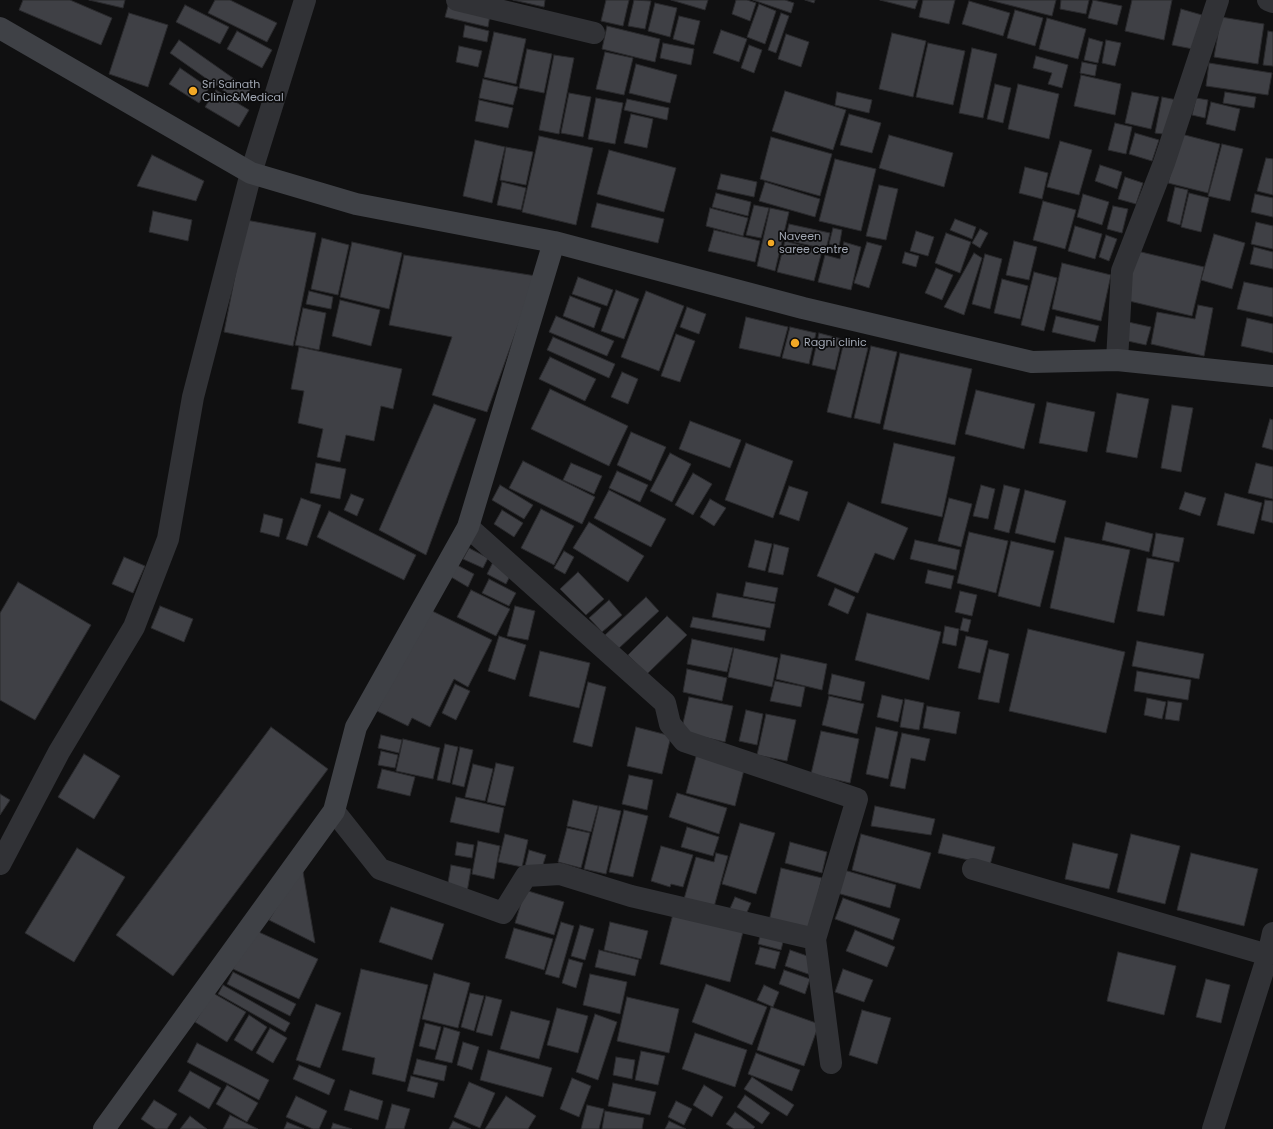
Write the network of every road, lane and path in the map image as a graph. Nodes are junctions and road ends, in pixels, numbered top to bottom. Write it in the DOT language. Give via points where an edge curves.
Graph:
graph roads {
  1 [pos="305,0"];
  2 [pos="457,0"];
  3 [pos="1218,0"];
  4 [pos="1268,0"];
  5 [pos="1273,2"];
  6 [pos="0,28"];
  7 [pos="594,33"];
  8 [pos="251,173"];
  9 [pos="554,242"];
  10 [pos="1116,360"];
  11 [pos="1273,376"];
  12 [pos="468,527"];
  13 [pos="334,811"];
  14 [pos="0,864"];
  15 [pos="973,869"];
  16 [pos="1273,933"];
  17 [pos="815,939"];
  18 [pos="1268,954"];
  19 [pos="831,1063"];
  20 [pos="104,1129"];
  21 [pos="1213,1129"];
  1 -- 8 [label="street"];
  2 -- 7 [label="street"];
  3 -- 10 [label="street" via="1164,163 1122,271"];
  4 -- 5 [label="street"];
  6 -- 8 [label="main road"];
  8 -- 9 [label="main road" via="356,204"];
  8 -- 14 [label="street" via="193,396 168,539 134,628 59,752"];
  9 -- 10 [label="main road" via="803,308 1032,362"];
  9 -- 12 [label="main road"];
  10 -- 11 [label="main road"];
  12 -- 13 [label="main road" via="356,727"];
  12 -- 17 [label="street" via="665,703 670,724 684,741 857,800"];
  13 -- 17 [label="street" via="380,869 503,914 526,876 560,874 631,896"];
  13 -- 20 [label="main road"];
  15 -- 18 [label="street"];
  16 -- 18 [label="street"];
  17 -- 19 [label="street"];
  18 -- 21 [label="street"];
}
